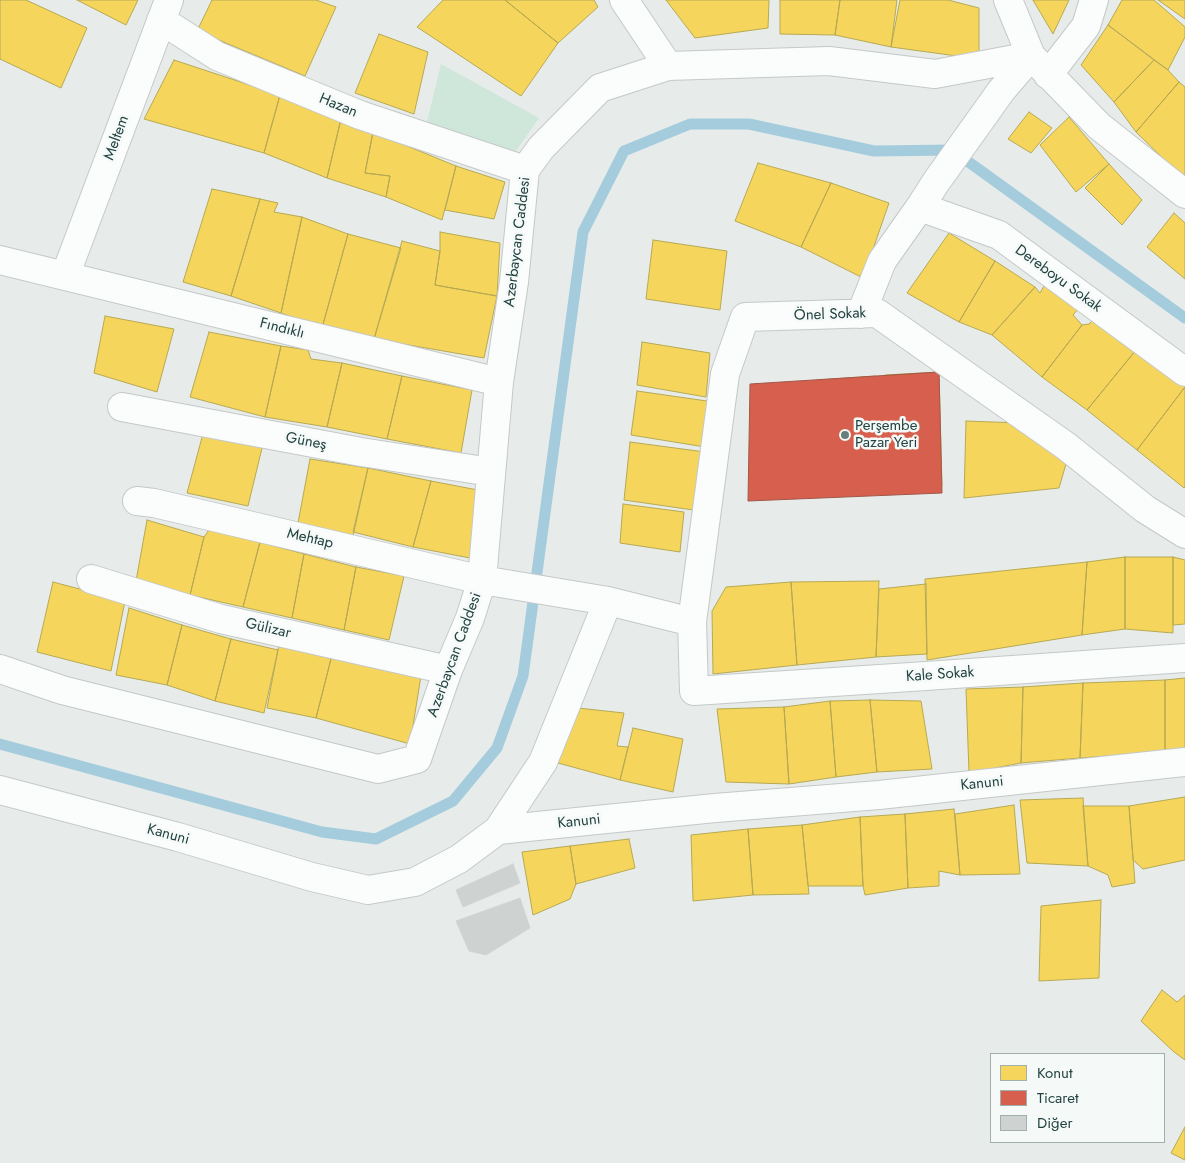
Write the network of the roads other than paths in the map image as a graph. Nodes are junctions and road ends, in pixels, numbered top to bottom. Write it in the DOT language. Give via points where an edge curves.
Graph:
graph roads {
  1 [pos="624,0"];
  2 [pos="1008,0"];
  3 [pos="1094,0"];
  4 [pos="165,10"];
  5 [pos="668,66"];
  6 [pos="1040,66"];
  7 [pos="525,170"];
  8 [pos="1185,194"];
  9 [pos="920,207"];
  10 [pos="0,260"];
  11 [pos="65,276"];
  12 [pos="861,314"];
  13 [pos="1185,372"];
  14 [pos="499,382"];
  15 [pos="122,407"];
  16 [pos="491,472"];
  17 [pos="137,501"];
  18 [pos="1185,534"];
  19 [pos="91,579"];
  20 [pos="489,581"];
  21 [pos="608,601"];
  22 [pos="692,622"];
  23 [pos="1185,658"];
  24 [pos="0,669"];
  25 [pos="448,670"];
  26 [pos="1185,762"];
  27 [pos="0,790"];
  28 [pos="498,830"];
  1 -- 5 [label="street"];
  2 -- 6 [label="street"];
  3 -- 6 [label="street" via="1086,26"];
  4 -- 7 [label="street, Hazan" via="217,56 235,64 360,115"];
  4 -- 11 [label="street, Meltem"];
  5 -- 6 [label="street, Azerbaycan Caddesi" via="829,61 935,74"];
  5 -- 7 [label="street, Azerbaycan Caddesi" via="600,88 541,148"];
  6 -- 8 [label="street" via="1099,126"];
  6 -- 9 [label="street" via="1001,91"];
  7 -- 14 [label="street, Azerbaycan Caddesi" via="514,282"];
  9 -- 12 [label="street" via="882,261"];
  9 -- 13 [label="street, Dereboyu Sokak" via="999,235"];
  10 -- 11 [label="street, Fındıklı"];
  11 -- 14 [label="street, Fındıklı"];
  12 -- 18 [label="street, Önel Sokak" via="877,313 1066,446 1145,509"];
  12 -- 22 [label="street, Önel Sokak" via="745,317 724,374"];
  14 -- 16 [label="street, Azerbaycan Caddesi"];
  15 -- 16 [label="street, Güneş" via="361,452"];
  16 -- 20 [label="street, Azerbaycan Caddesi"];
  17 -- 20 [label="street, Mehtap"];
  19 -- 25 [label="street, Gülizar" via="221,619"];
  20 -- 21 [label="street, Mehtap"];
  20 -- 25 [label="street, Azerbaycan Caddesi"];
  21 -- 22 [label="street, Mehtap"];
  21 -- 28 [label="street" via="543,762"];
  22 -- 23 [label="street, Kale Sokak" via="694,690"];
  24 -- 25 [label="street, Azerbaycan Caddesi" via="62,690 378,770 417,759"];
  26 -- 28 [label="street, Kanuni" via="879,795"];
  27 -- 28 [label="street, Kanuni" via="368,890 415,882 459,859"];
}
